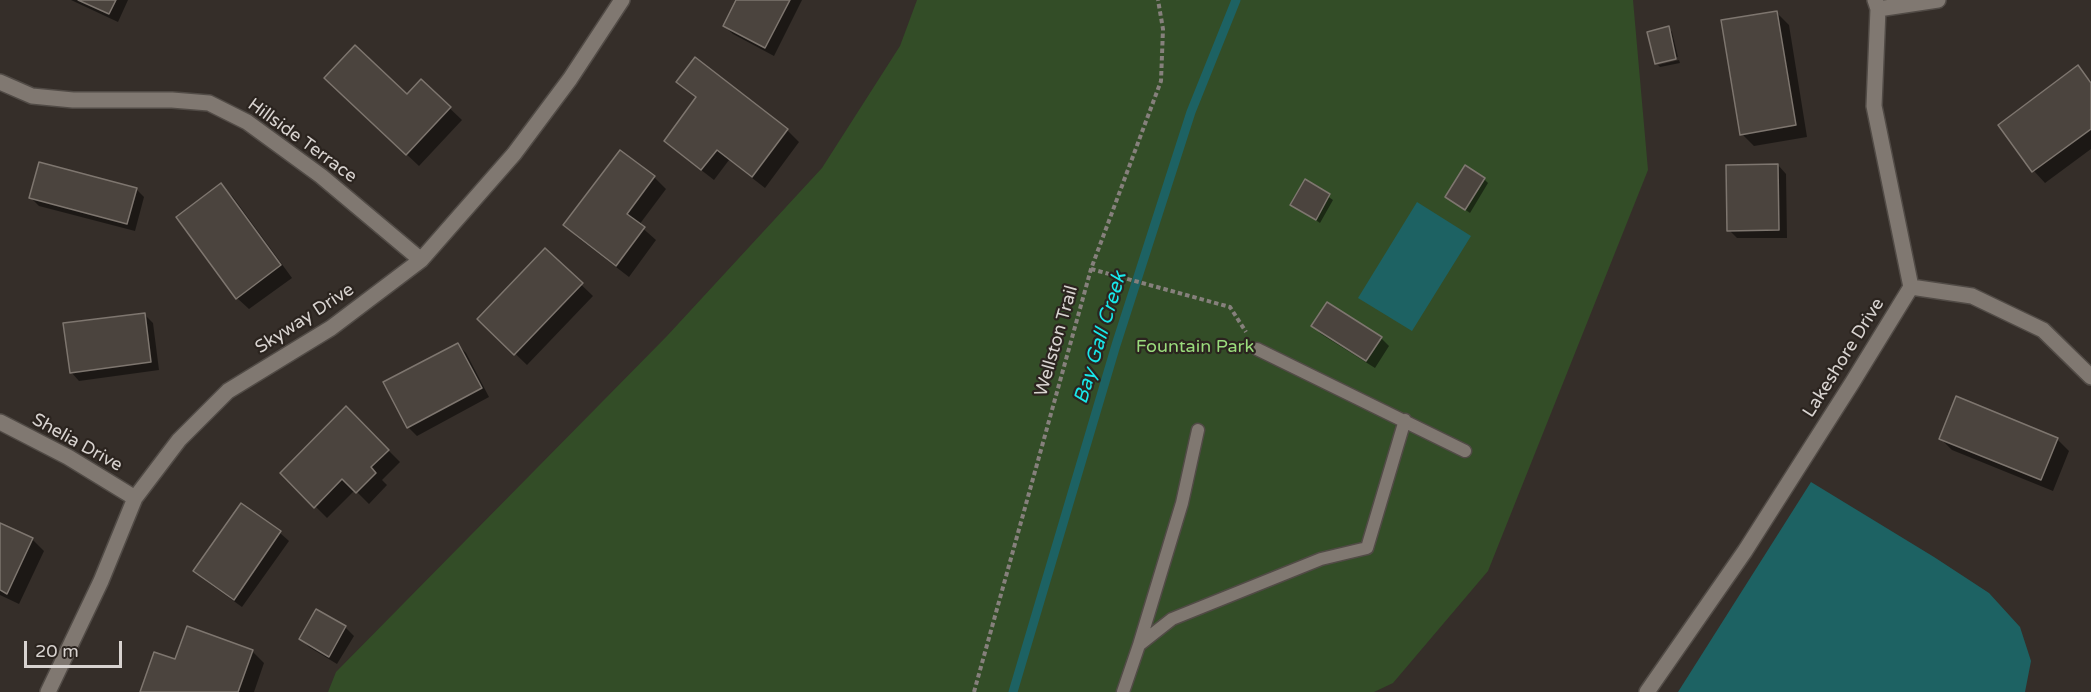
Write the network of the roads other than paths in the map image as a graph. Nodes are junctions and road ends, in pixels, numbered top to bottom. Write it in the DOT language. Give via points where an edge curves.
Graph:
graph roads {
  1 [pos="622,0"];
  2 [pos="1938,0"];
  3 [pos="1876,4"];
  4 [pos="0,82"];
  5 [pos="421,260"];
  6 [pos="1911,287"];
  7 [pos="1257,349"];
  8 [pos="2091,377"];
  9 [pos="1405,420"];
  10 [pos="0,422"];
  11 [pos="1198,430"];
  12 [pos="1465,451"];
  13 [pos="135,498"];
  14 [pos="1139,645"];
  15 [pos="48,692"];
  16 [pos="1123,692"];
  17 [pos="1647,692"];
  1 -- 5 [label="street, Skyway Drive" via="514,154"];
  2 -- 3 [label="street"];
  3 -- 6 [label="street" via="1874,106"];
  4 -- 5 [label="street, Hillside Terrace" via="33,96 209,103 247,122 321,176"];
  5 -- 13 [label="street, Skyway Drive" via="331,328 228,392 179,440"];
  6 -- 8 [label="street" via="1972,296 2043,330"];
  6 -- 17 [label="street, Lakeshore Drive" via="1745,551"];
  7 -- 9 [label="lane"];
  9 -- 12 [label="lane"];
  9 -- 14 [label="lane" via="1366,548 1320,559 1172,619"];
  10 -- 13 [label="street, Shelia Drive"];
  11 -- 14 [label="lane" via="1182,503"];
  13 -- 15 [label="street, Skyway Drive"];
  14 -- 16 [label="lane"];
}
